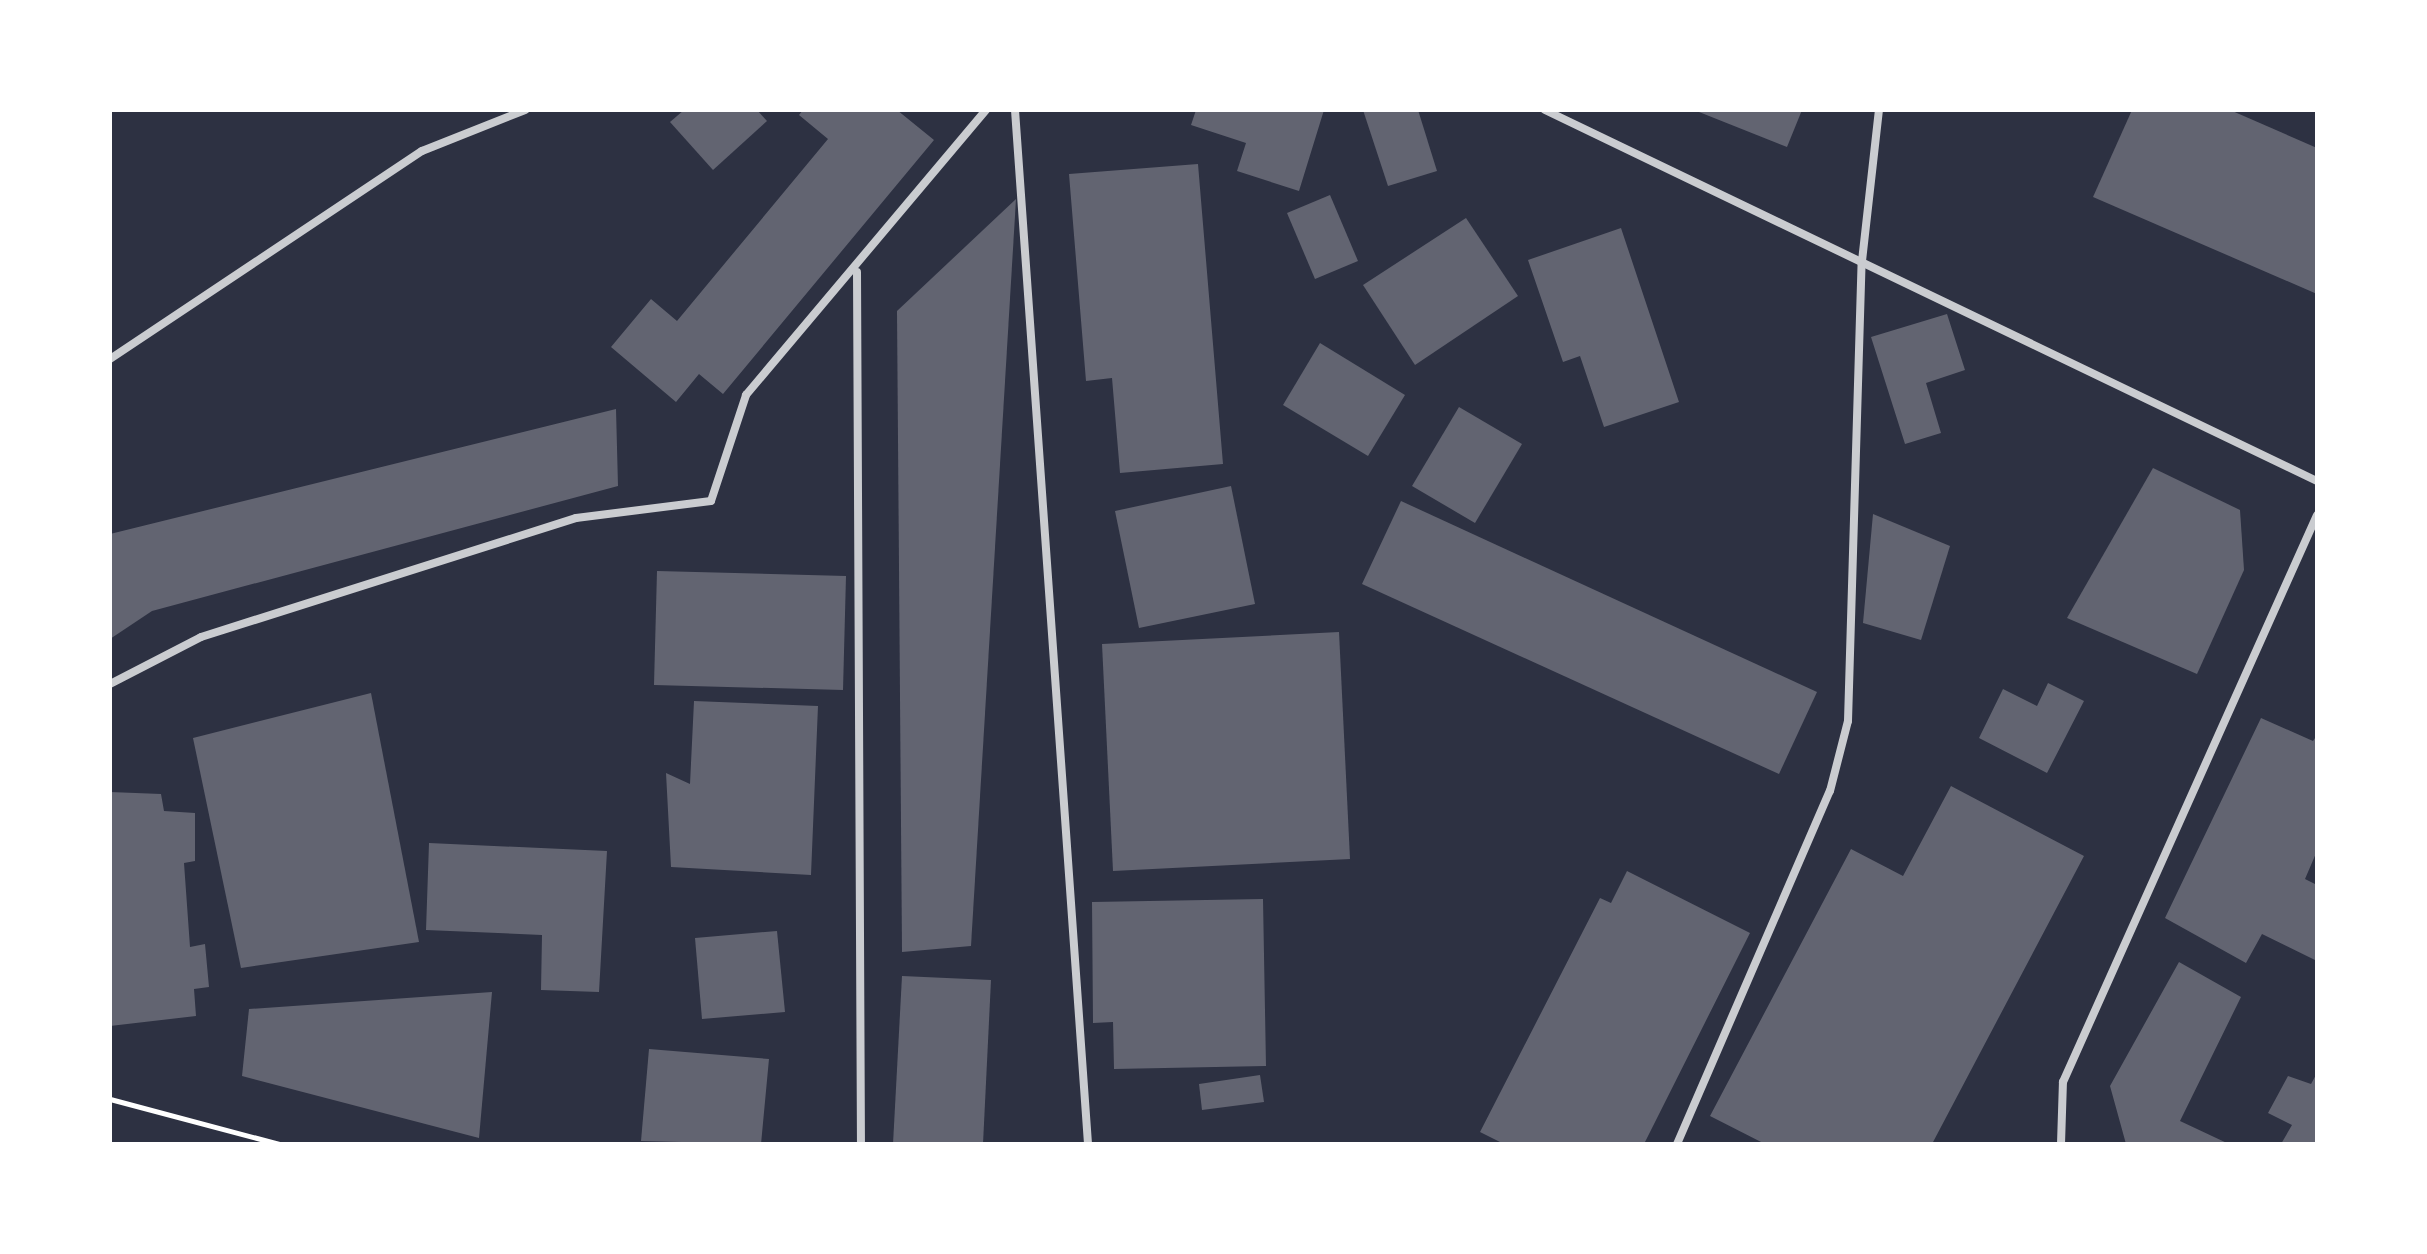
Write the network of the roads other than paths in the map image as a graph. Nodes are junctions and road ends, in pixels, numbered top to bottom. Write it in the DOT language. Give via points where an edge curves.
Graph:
graph roads {
  1 [pos="525,110"];
  2 [pos="986,110"];
  3 [pos="1015,110"];
  4 [pos="1545,110"];
  5 [pos="1879,110"];
  6 [pos="1862,261"];
  7 [pos="857,271"];
  8 [pos="110,359"];
  9 [pos="2317,481"];
  10 [pos="2317,515"];
  11 [pos="110,684"];
  12 [pos="861,1144"];
  13 [pos="1088,1144"];
  14 [pos="1677,1144"];
  15 [pos="2061,1144"];
  1 -- 8 [label="street" via="422,151"];
  2 -- 7 [label="street"];
  3 -- 13 [label="street"];
  4 -- 6 [label="street"];
  5 -- 6 [label="street"];
  6 -- 9 [label="street"];
  6 -- 14 [label="street" via="1848,721 1830,791"];
  7 -- 11 [label="street" via="746,395 711,501 576,518 201,637"];
  7 -- 12 [label="street"];
  10 -- 15 [label="street" via="2063,1082"];
}
